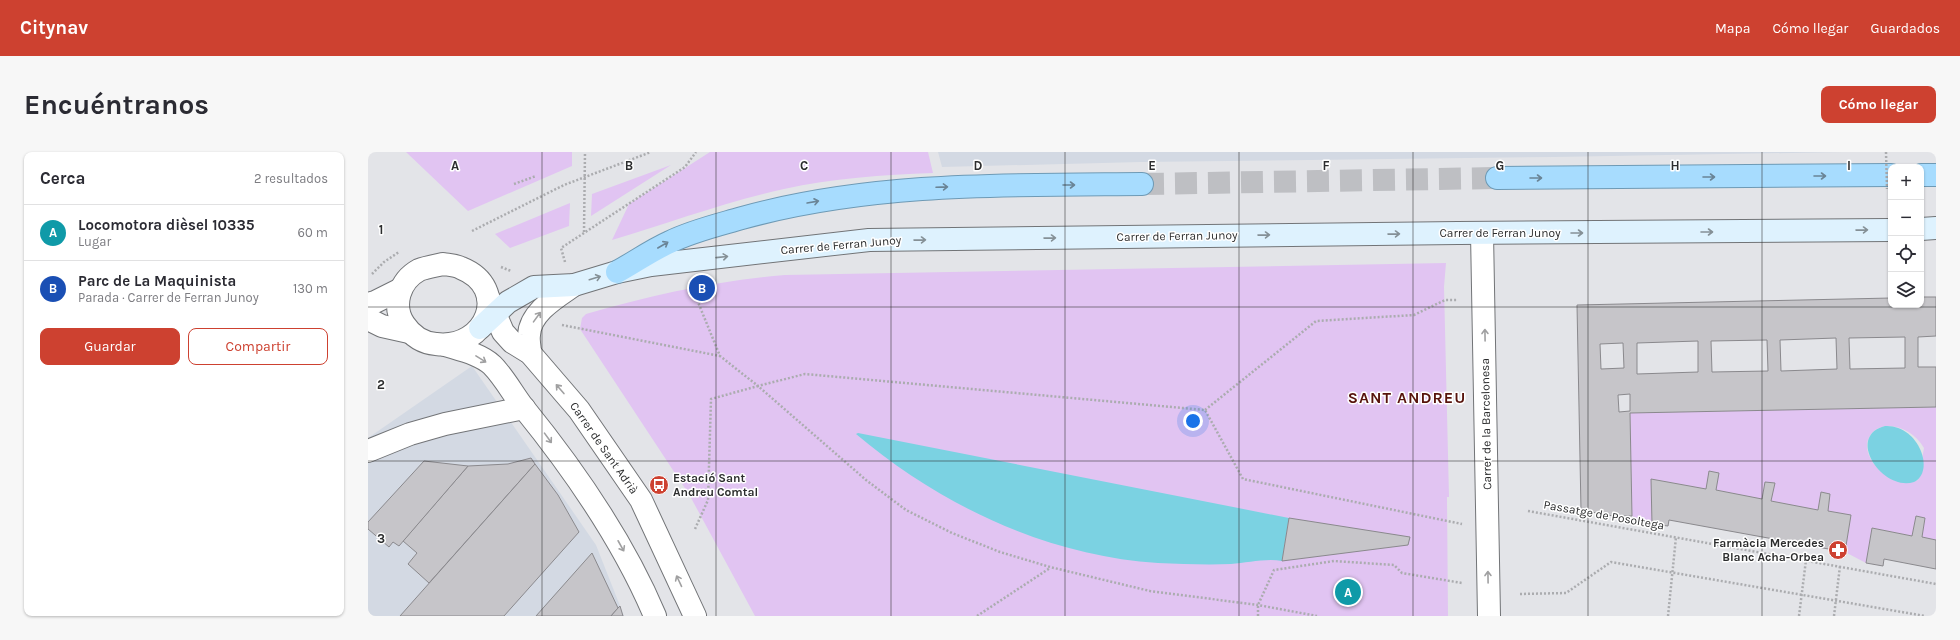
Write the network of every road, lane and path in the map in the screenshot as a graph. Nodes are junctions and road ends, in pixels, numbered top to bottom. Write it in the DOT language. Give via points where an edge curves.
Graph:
graph roads {
  1 [pos="585,152"];
  2 [pos="651,152"];
  3 [pos="696,152"];
  4 [pos="1886,152"];
  5 [pos="1888,172"];
  6 [pos="1924,175"];
  7 [pos="1936,175"];
  8 [pos="536,176"];
  9 [pos="584,178"];
  10 [pos="1497,178"];
  11 [pos="1888,182"];
  12 [pos="514,184"];
  13 [pos="1142,184"];
  14 [pos="1936,228"];
  15 [pos="1924,229"];
  16 [pos="1888,230"];
  17 [pos="472,231"];
  18 [pos="584,232"];
  19 [pos="1482,233"];
  20 [pos="565,262"];
  21 [pos="617,272"];
  22 [pos="691,282"];
  23 [pos="574,285"];
  24 [pos="401,289"];
  25 [pos="1460,300"];
  26 [pos="368,304"];
  27 [pos="488,313"];
  28 [pos="368,320"];
  29 [pos="562,324"];
  30 [pos="409,332"];
  31 [pos="445,345"];
  32 [pos="530,353"];
  33 [pos="720,356"];
  34 [pos="758,386"];
  35 [pos="524,408"];
  36 [pos="1205,410"];
  37 [pos="368,451"];
  38 [pos="1528,511"];
  39 [pos="1462,524"];
  40 [pos="695,529"];
  41 [pos="1676,537"];
  42 [pos="1806,560"];
  43 [pos="1840,566"];
  44 [pos="1050,568"];
  45 [pos="1672,573"];
  46 [pos="1462,583"];
  47 [pos="1936,584"];
  48 [pos="1520,594"];
  49 [pos="1802,595"];
  50 [pos="1836,601"];
  51 [pos="1258,605"];
  52 [pos="655,616"];
  53 [pos="696,616"];
  54 [pos="976,616"];
  55 [pos="1258,616"];
  56 [pos="1317,616"];
  57 [pos="1489,616"];
  58 [pos="1668,616"];
  59 [pos="1799,616"];
  60 [pos="1834,616"];
  61 [pos="1925,616"];
  1 -- 9 [label="path"];
  2 -- 9 [label="path"];
  3 -- 18 [label="path" via="685,167"];
  4 -- 5 [label="path, bridge"];
  6 -- 7 [label="highway"];
  8 -- 12 [label="path"];
  9 -- 17 [label="path"];
  9 -- 18 [label="path"];
  10 -- 11 [label="highway, one-way"];
  21 -- 13 [label="highway, one-way" via="670,241 710,227 775,209 850,196 940,187"];
  14 -- 15 [label="main road"];
  19 -- 16 [label="main road, Carrer de Ferran Junoy, one-way"];
  18 -- 20 [label="path" via="560,248"];
  21 -- 19 [label="main road, Carrer de Ferran Junoy, one-way" via="651,265 870,240"];
  57 -- 19 [label="street, Carrer de la Barcelonesa, one-way"];
  23 -- 21 [label="main road, Carrer de Ferran Junoy, one-way"];
  22 -- 33 [label="path"];
  23 -- 27 [label="main road, Carrer de Ferran Junoy" via="534,287"];
  32 -- 23 [label="street, one-way" via="528,334 531,324 542,309"];
  24 -- 26 [label="street"];
  24 -- 27 [label="street" via="418,271 443,264 460,267 474,275 485,289"];
  24 -- 30 [label="street" via="397,303 400,318"];
  25 -- 36 [label="path" via="1445,300 1414,315 1316,321"];
  27 -- 31 [label="street" via="467,340"];
  27 -- 32 [label="street, Carrer de Sant Adrià" via="512,342"];
  28 -- 30 [label="street"];
  29 -- 33 [label="path"];
  30 -- 31 [label="street" via="420,340"];
  31 -- 35 [label="street, one-way" via="474,354 492,365"];
  53 -- 32 [label="street, Carrer de Sant Adrià, one-way" via="641,500 578,410"];
  33 -- 34 [label="path"];
  34 -- 36 [label="path" via="805,374"];
  34 -- 40 [label="path" via="711,399 708,500"];
  34 -- 44 [label="path" via="866,480 906,510 952,533"];
  35 -- 37 [label="street" via="445,424 410,434"];
  35 -- 52 [label="street, one-way" via="611,528 641,582"];
  36 -- 39 [label="path" via="1242,479"];
  38 -- 41 [label="path, Passatge de Posoltega"];
  41 -- 42 [label="path, Passatge de Posoltega"];
  41 -- 45 [label="path, Passatge de Posoltega"];
  42 -- 43 [label="path, Passatge de Posoltega"];
  42 -- 49 [label="path"];
  43 -- 47 [label="path, Passatge de Posoltega"];
  43 -- 50 [label="path"];
  44 -- 51 [label="path" via="1150,591"];
  44 -- 54 [label="path"];
  45 -- 48 [label="path" via="1611,562 1566,593"];
  45 -- 49 [label="path"];
  45 -- 58 [label="path, Passatge de Posoltega"];
  46 -- 51 [label="path" via="1402,573 1394,566 1334,561 1274,570"];
  49 -- 50 [label="path"];
  49 -- 59 [label="path"];
  50 -- 60 [label="path"];
  50 -- 61 [label="path"];
  51 -- 55 [label="path"];
  51 -- 56 [label="path"];
}
